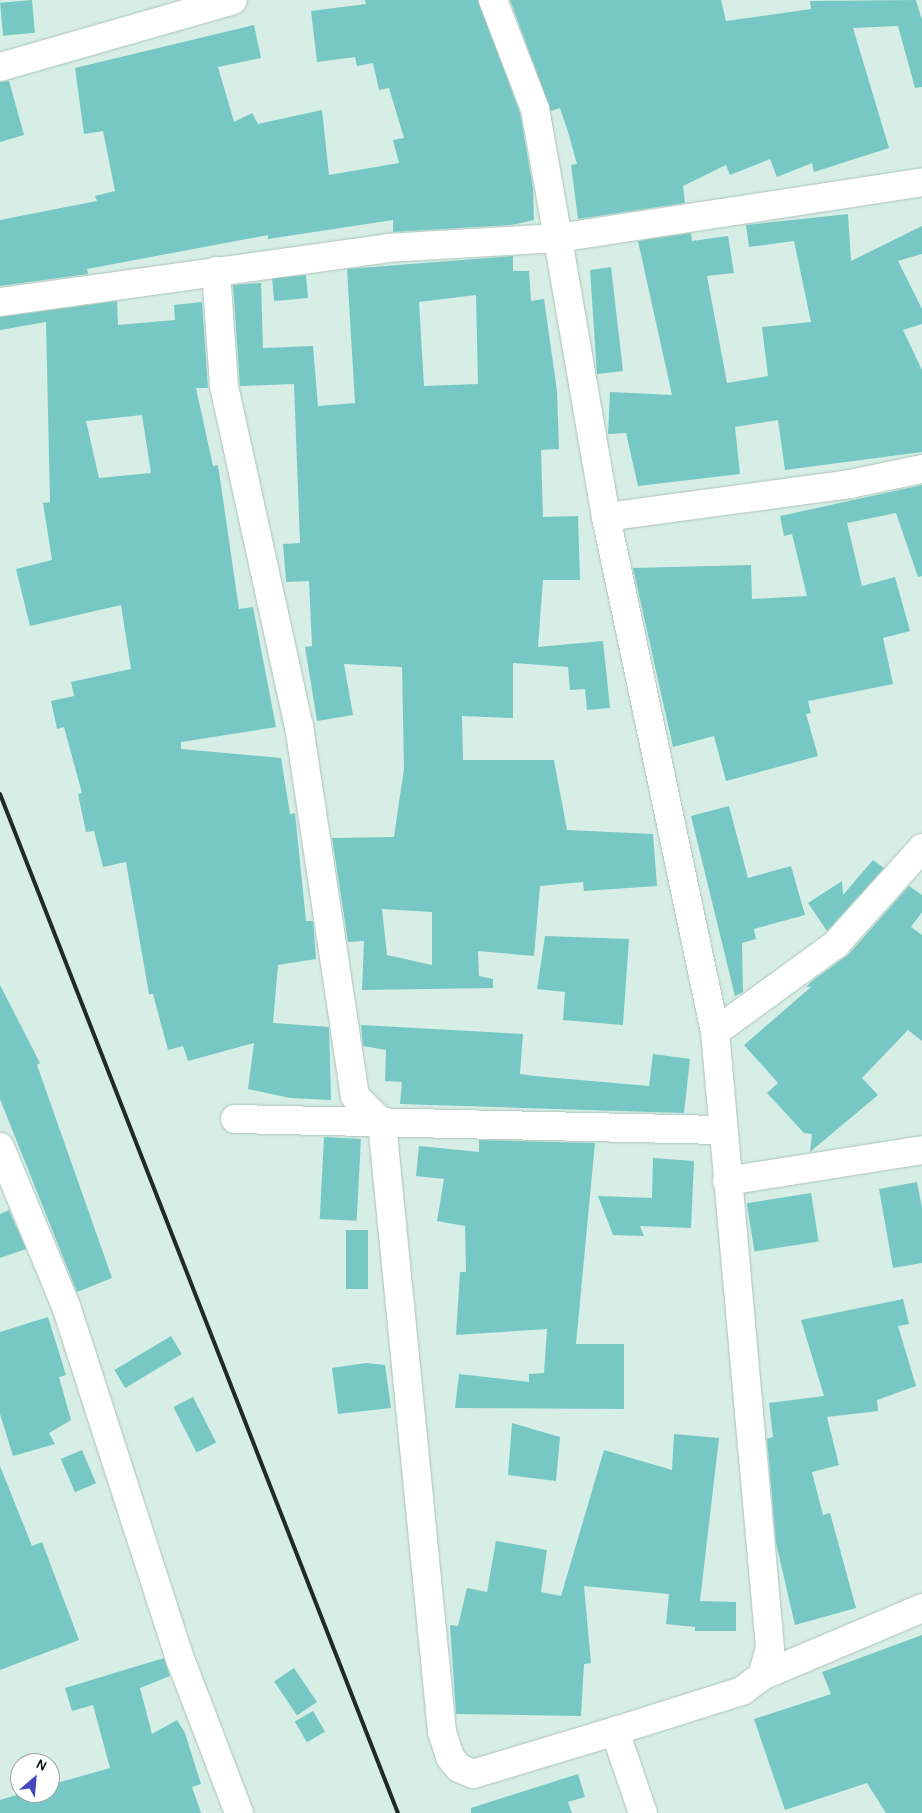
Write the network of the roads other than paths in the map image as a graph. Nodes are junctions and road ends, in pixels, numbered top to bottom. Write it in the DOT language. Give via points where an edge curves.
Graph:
graph roads {
  1 [pos="233,0"];
  2 [pos="493,0"];
  3 [pos="0,67"];
  4 [pos="922,182"];
  5 [pos="558,238"];
  6 [pos="216,271"];
  7 [pos="0,302"];
  8 [pos="922,469"];
  9 [pos="606,517"];
  10 [pos="922,848"];
  11 [pos="715,1032"];
  12 [pos="235,1119"];
  13 [pos="382,1122"];
  14 [pos="723,1130"];
  15 [pos="0,1147"];
  16 [pos="922,1150"];
  17 [pos="727,1181"];
  18 [pos="922,1608"];
  19 [pos="762,1676"];
  20 [pos="615,1731"];
  21 [pos="239,1813"];
  22 [pos="643,1813"];
  1 -- 3 [label="street"];
  2 -- 5 [label="street" via="535,109"];
  4 -- 5 [label="street"];
  5 -- 6 [label="street" via="387,248"];
  5 -- 9 [label="street"];
  6 -- 7 [label="street"];
  6 -- 13 [label="street" via="224,386 300,726 355,1096"];
  8 -- 9 [label="street" via="850,484"];
  9 -- 11 [label="street"];
  10 -- 11 [label="street" via="836,944"];
  11 -- 14 [label="street"];
  12 -- 13 [label="street"];
  13 -- 14 [label="street"];
  13 -- 20 [label="street" via="442,1732 450,1758 459,1768 473,1774"];
  14 -- 17 [label="street"];
  15 -- 21 [label="street" via="66,1306 181,1661"];
  16 -- 17 [label="street"];
  17 -- 19 [label="street" via="770,1648"];
  18 -- 19 [label="street"];
  19 -- 20 [label="street" via="742,1691"];
  20 -- 22 [label="street"];
}
